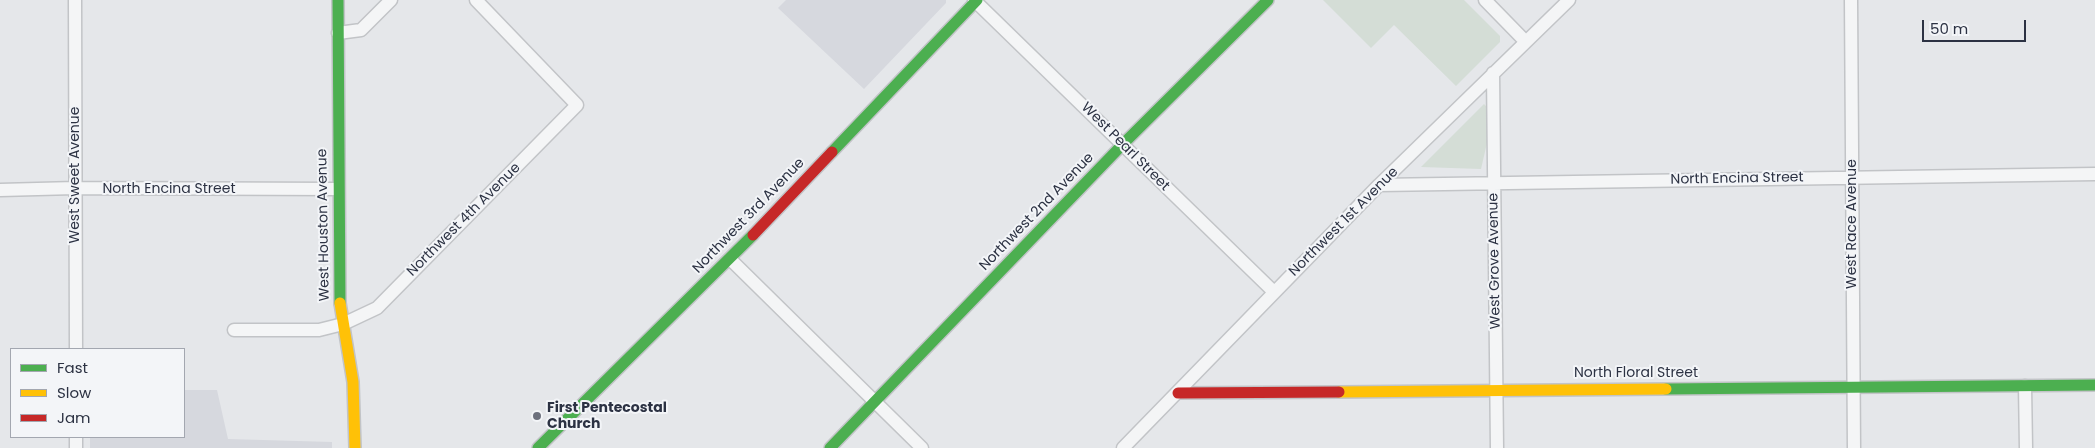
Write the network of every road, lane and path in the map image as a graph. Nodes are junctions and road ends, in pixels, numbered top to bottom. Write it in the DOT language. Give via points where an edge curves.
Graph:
graph roads {
  1 [pos="75,0"];
  2 [pos="338,0"];
  3 [pos="391,0"];
  4 [pos="476,0"];
  5 [pos="976,0"];
  6 [pos="1268,0"];
  7 [pos="1485,0"];
  8 [pos="1569,0"];
  9 [pos="1851,0"];
  10 [pos="338,33"];
  11 [pos="1525,41"];
  12 [pos="1493,73"];
  13 [pos="1123,144"];
  14 [pos="2095,174"];
  15 [pos="1851,178"];
  16 [pos="1494,182"];
  17 [pos="1379,185"];
  18 [pos="75,188"];
  19 [pos="0,190"];
  20 [pos="338,190"];
  21 [pos="730,259"];
  22 [pos="1274,292"];
  23 [pos="343,324"];
  24 [pos="234,330"];
  25 [pos="76,348"];
  26 [pos="2095,385"];
  27 [pos="1853,386"];
  28 [pos="2025,386"];
  29 [pos="1497,389"];
  30 [pos="1178,393"];
  31 [pos="874,402"];
  32 [pos="355,448"];
  33 [pos="538,448"];
  34 [pos="830,448"];
  35 [pos="922,448"];
  36 [pos="1123,448"];
  37 [pos="1497,448"];
  38 [pos="1854,448"];
  39 [pos="2026,448"];
  1 -- 18 [label="street, West Sweet Avenue"];
  2 -- 10 [label="main road, West Houston Avenue"];
  3 -- 10 [label="street" via="360,30"];
  4 -- 23 [label="street, Northwest 4th Avenue" via="578,105 377,308"];
  5 -- 13 [label="street, West Pearl Street"];
  5 -- 21 [label="main road, Northwest 3rd Avenue"];
  6 -- 13 [label="main road, Northwest 2nd Avenue"];
  7 -- 11 [label="street"];
  8 -- 11 [label="street, Northwest 1st Avenue"];
  9 -- 15 [label="street, West Race Avenue"];
  10 -- 20 [label="main road, West Houston Avenue"];
  11 -- 12 [label="street, Northwest 1st Avenue"];
  12 -- 16 [label="street, West Grove Avenue"];
  12 -- 17 [label="street, Northwest 1st Avenue"];
  13 -- 22 [label="street, West Pearl Street"];
  13 -- 31 [label="main road, Northwest 2nd Avenue"];
  14 -- 15 [label="street, North Encina Street"];
  15 -- 16 [label="street, North Encina Street"];
  15 -- 27 [label="street, West Race Avenue"];
  16 -- 17 [label="street, North Encina Street"];
  16 -- 29 [label="street, West Grove Avenue"];
  17 -- 22 [label="street, Northwest 1st Avenue"];
  18 -- 19 [label="street, North Encina Street"];
  18 -- 20 [label="street, North Encina Street"];
  18 -- 25 [label="street, West Sweet Avenue"];
  20 -- 23 [label="main road, West Houston Avenue"];
  21 -- 31 [label="street"];
  21 -- 33 [label="main road, Northwest 3rd Avenue"];
  22 -- 30 [label="street, Northwest 1st Avenue"];
  23 -- 24 [label="street, Northwest 4th Avenue" via="319,330"];
  23 -- 32 [label="main road, West Houston Avenue" via="352,382"];
  26 -- 28 [label="main road, North Floral Street"];
  27 -- 28 [label="main road, North Floral Street"];
  27 -- 29 [label="main road, North Floral Street"];
  27 -- 38 [label="street, West Race Avenue"];
  28 -- 39 [label="street"];
  29 -- 30 [label="main road, North Floral Street"];
  29 -- 37 [label="street, West Grove Avenue"];
  30 -- 36 [label="street, Northwest 1st Avenue"];
  31 -- 34 [label="main road, Northwest 2nd Avenue"];
  31 -- 35 [label="street"];
}
